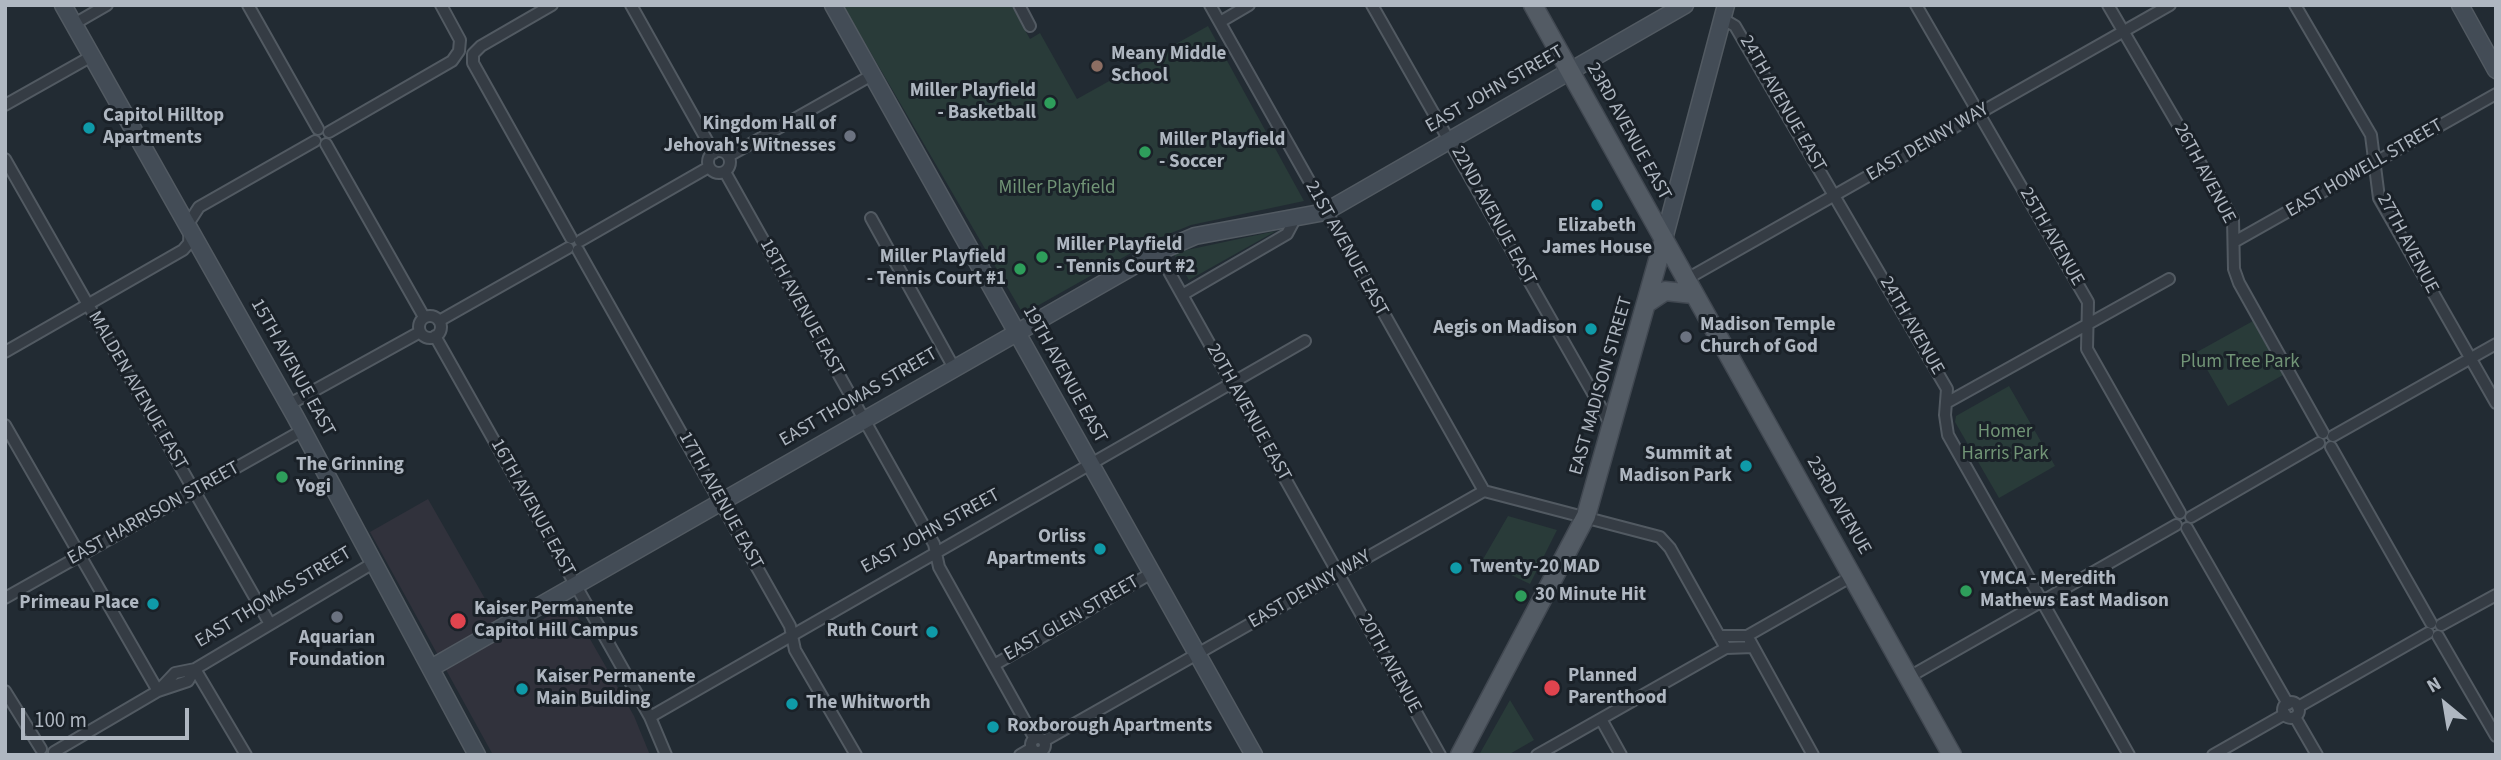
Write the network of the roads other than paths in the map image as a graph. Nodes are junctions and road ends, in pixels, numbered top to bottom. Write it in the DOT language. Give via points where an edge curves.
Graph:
graph roads {
  1 [pos="63,5"];
  2 [pos="107,5"];
  3 [pos="248,5"];
  4 [pos="440,5"];
  5 [pos="552,5"];
  6 [pos="631,5"];
  7 [pos="833,5"];
  8 [pos="1018,5"];
  9 [pos="1210,5"];
  10 [pos="1249,5"];
  11 [pos="1372,5"];
  12 [pos="1533,5"];
  13 [pos="1685,5"];
  14 [pos="1916,5"];
  15 [pos="2108,5"];
  16 [pos="2170,5"];
  17 [pos="2295,5"];
  18 [pos="2460,5"];
  19 [pos="1725,12"];
  20 [pos="1220,22"];
  21 [pos="74,24"];
  22 [pos="1030,26"];
  23 [pos="2123,32"];
  24 [pos="92,56"];
  25 [pos="2496,70"];
  26 [pos="1570,71"];
  27 [pos="872,75"];
  28 [pos="2496,94"];
  29 [pos="5,105"];
  30 [pos="1980,113"];
  31 [pos="322,136"];
  32 [pos="1450,140"];
  33 [pos="714,153"];
  34 [pos="729,156"];
  35 [pos="5,159"];
  36 [pos="2375,163"];
  37 [pos="709,167"];
  38 [pos="725,172"];
  39 [pos="1835,195"];
  40 [pos="1325,212"];
  41 [pos="1296,217"];
  42 [pos="871,218"];
  43 [pos="189,229"];
  44 [pos="1664,239"];
  45 [pos="2234,242"];
  46 [pos="574,244"];
  47 [pos="1158,252"];
  48 [pos="2169,279"];
  49 [pos="1689,287"];
  50 [pos="1182,295"];
  51 [pos="1647,303"];
  52 [pos="86,304"];
  53 [pos="424,317"];
  54 [pos="439,321"];
  55 [pos="2088,324"];
  56 [pos="420,332"];
  57 [pos="1017,333"];
  58 [pos="435,336"];
  59 [pos="1305,341"];
  60 [pos="2496,344"];
  61 [pos="5,352"];
  62 [pos="2470,359"];
  63 [pos="954,368"];
  64 [pos="1231,383"];
  65 [pos="1948,402"];
  66 [pos="2496,403"];
  67 [pos="288,405"];
  68 [pos="864,419"];
  69 [pos="5,425"];
  70 [pos="1612,428"];
  71 [pos="303,430"];
  72 [pos="2327,440"];
  73 [pos="1090,466"];
  74 [pos="195,491"];
  75 [pos="1483,491"];
  76 [pos="720,502"];
  77 [pos="1586,516"];
  78 [pos="2186,519"];
  79 [pos="936,554"];
  80 [pos="79,556"];
  81 [pos="375,562"];
  82 [pos="1338,573"];
  83 [pos="1150,574"];
  84 [pos="1854,575"];
  85 [pos="575,585"];
  86 [pos="2496,595"];
  87 [pos="5,598"];
  88 [pos="2040,602"];
  89 [pos="270,624"];
  90 [pos="2434,629"];
  91 [pos="792,635"];
  92 [pos="1719,636"];
  93 [pos="1747,636"];
  94 [pos="1753,647"];
  95 [pos="1726,648"];
  96 [pos="1196,655"];
  97 [pos="994,665"];
  98 [pos="431,668"];
  99 [pos="195,669"];
  100 [pos="1909,677"];
  101 [pos="5,691"];
  102 [pos="158,691"];
  103 [pos="2291,710"];
  104 [pos="650,717"];
  105 [pos="1601,719"];
  106 [pos="2496,736"];
  107 [pos="1039,747"];
  108 [pos="39,752"];
  109 [pos="55,753"];
  110 [pos="246,755"];
  111 [pos="477,755"];
  112 [pos="666,755"];
  113 [pos="856,755"];
  114 [pos="1020,755"];
  115 [pos="1254,755"];
  116 [pos="1440,755"];
  117 [pos="1460,755"];
  118 [pos="1538,755"];
  119 [pos="1621,755"];
  120 [pos="1813,755"];
  121 [pos="1952,755"];
  122 [pos="2129,755"];
  123 [pos="2213,755"];
  124 [pos="2317,755"];
  1 -- 21 [label="street, 15TH AVENUE EAST"];
  2 -- 21 [label="street"];
  3 -- 31 [label="street"];
  4 -- 31 [label="street" via="460,40 452,61"];
  5 -- 46 [label="street, 17TH AVENUE EAST" via="481,46 473,54 473,63"];
  6 -- 33 [label="street"];
  7 -- 27 [label="street, 19TH AVENUE EAST"];
  8 -- 22 [label="street"];
  9 -- 20 [label="street, 21ST AVENUE EAST"];
  10 -- 20 [label="street"];
  11 -- 32 [label="street, 22ND AVENUE EAST"];
  12 -- 26 [label="main road, 23RD AVENUE EAST"];
  13 -- 26 [label="street, EAST JOHN STREET"];
  14 -- 30 [label="street, 25TH AVENUE"];
  15 -- 23 [label="street, 26TH AVENUE"];
  16 -- 23 [label="street, EAST DENNY WAY"];
  17 -- 36 [label="street, 27TH AVENUE" via="2371,135"];
  18 -- 25 [label="street"];
  19 -- 39 [label="street, 24TH AVENUE EAST"];
  19 -- 44 [label="street, EAST MADISON STREET"];
  20 -- 40 [label="street, 21ST AVENUE EAST"];
  21 -- 24 [label="street, 15TH AVENUE EAST"];
  23 -- 30 [label="street, EAST DENNY WAY"];
  23 -- 45 [label="street, 26TH AVENUE" via="2233,219"];
  24 -- 29 [label="street"];
  24 -- 43 [label="street, 15TH AVENUE EAST"];
  26 -- 32 [label="street, EAST JOHN STREET"];
  26 -- 44 [label="main road, 23RD AVENUE EAST"];
  27 -- 34 [label="street"];
  27 -- 57 [label="street, 19TH AVENUE EAST"];
  28 -- 36 [label="street, EAST HOWELL STREET"];
  30 -- 39 [label="street, EAST DENNY WAY"];
  30 -- 55 [label="street, 25TH AVENUE" via="2088,302"];
  31 -- 43 [label="street" via="199,207"];
  31 -- 53 [label="street"];
  32 -- 40 [label="street, EAST JOHN STREET"];
  32 -- 70 [label="street, 22ND AVENUE EAST"];
  33 -- 34 [label="street"];
  33 -- 37 [label="street"];
  34 -- 38 [label="street"];
  35 -- 52 [label="street, MALDEN AVENUE EAST"];
  36 -- 45 [label="street, EAST HOWELL STREET"];
  36 -- 62 [label="street, 27TH AVENUE" via="2379,198"];
  37 -- 38 [label="street"];
  37 -- 46 [label="street"];
  38 -- 68 [label="street, 18TH AVENUE EAST"];
  39 -- 49 [label="street, EAST DENNY WAY"];
  39 -- 65 [label="street, 24TH AVENUE" via="1947,389"];
  40 -- 41 [label="street, EAST THOMAS STREET"];
  40 -- 75 [label="street, 21ST AVENUE EAST"];
  41 -- 47 [label="street, EAST THOMAS STREET" via="1195,236"];
  41 -- 50 [label="street" via="1287,234"];
  42 -- 63 [label="street"];
  43 -- 52 [label="street" via="189,243 183,250"];
  43 -- 67 [label="street, 15TH AVENUE EAST"];
  44 -- 49 [label="main road, 23RD AVENUE EAST"];
  44 -- 51 [label="main road, EAST MADISON STREET"];
  45 -- 72 [label="street, 26TH AVENUE" via="2239,283"];
  46 -- 54 [label="street"];
  46 -- 76 [label="street, 17TH AVENUE EAST"];
  47 -- 50 [label="street, 20TH AVENUE EAST"];
  47 -- 57 [label="street, EAST THOMAS STREET"];
  48 -- 55 [label="street"];
  49 -- 51 [label="main road" via="1665,291"];
  49 -- 84 [label="main road, 23RD AVENUE"];
  50 -- 64 [label="street, 20TH AVENUE EAST"];
  51 -- 70 [label="main road, EAST MADISON STREET"];
  52 -- 61 [label="street"];
  52 -- 74 [label="street, MALDEN AVENUE EAST"];
  53 -- 54 [label="street"];
  53 -- 56 [label="street"];
  54 -- 58 [label="street"];
  55 -- 65 [label="street"];
  55 -- 78 [label="street, 25TH AVENUE" via="2087,349"];
  56 -- 58 [label="street" via="425,337"];
  56 -- 67 [label="street"];
  57 -- 63 [label="street, EAST THOMAS STREET"];
  57 -- 73 [label="street, 19TH AVENUE EAST"];
  58 -- 85 [label="street, 16TH AVENUE EAST"];
  59 -- 64 [label="street, EAST JOHN STREET"];
  60 -- 62 [label="street"];
  62 -- 66 [label="street, 27TH AVENUE"];
  62 -- 72 [label="street"];
  63 -- 68 [label="street, EAST THOMAS STREET"];
  64 -- 73 [label="street, EAST JOHN STREET"];
  64 -- 82 [label="street, 20TH AVENUE EAST"];
  65 -- 88 [label="street, 24TH AVENUE" via="1948,435"];
  67 -- 71 [label="street, 15TH AVENUE EAST"];
  68 -- 76 [label="street, EAST THOMAS STREET"];
  68 -- 79 [label="street, 18TH AVENUE EAST"];
  69 -- 80 [label="street"];
  70 -- 77 [label="main road, EAST MADISON STREET"];
  71 -- 74 [label="street, EAST HARRISON STREET"];
  71 -- 81 [label="street, 15TH AVENUE EAST"];
  72 -- 78 [label="street"];
  72 -- 90 [label="street, 26TH AVENUE"];
  73 -- 79 [label="street, EAST JOHN STREET"];
  73 -- 83 [label="street, 19TH AVENUE EAST"];
  74 -- 80 [label="street, EAST HARRISON STREET"];
  74 -- 89 [label="street, MALDEN AVENUE EAST"];
  75 -- 77 [label="street"];
  75 -- 82 [label="street, EAST DENNY WAY"];
  76 -- 85 [label="street, EAST THOMAS STREET"];
  76 -- 91 [label="street, 17TH AVENUE EAST"];
  77 -- 92 [label="street" via="1660,537"];
  77 -- 117 [label="main road, EAST MADISON STREET"];
  78 -- 88 [label="street" via="2175,518 2176,525"];
  78 -- 103 [label="street, 25TH AVENUE"];
  79 -- 91 [label="street, EAST JOHN STREET"];
  79 -- 97 [label="street, 18TH AVENUE EAST"];
  80 -- 87 [label="street, EAST HARRISON STREET"];
  80 -- 102 [label="street"];
  81 -- 89 [label="street, EAST THOMAS STREET"];
  81 -- 98 [label="street, 15TH AVENUE EAST"];
  82 -- 96 [label="street, EAST DENNY WAY"];
  82 -- 116 [label="street, 20TH AVENUE"];
  83 -- 96 [label="street, 19TH AVENUE EAST"];
  83 -- 97 [label="street, EAST GLEN STREET"];
  84 -- 93 [label="street"];
  84 -- 100 [label="main road, 23RD AVENUE"];
  85 -- 98 [label="street, EAST THOMAS STREET"];
  85 -- 104 [label="street, 16TH AVENUE EAST"];
  86 -- 90 [label="street"];
  88 -- 100 [label="street"];
  88 -- 122 [label="street, 24TH AVENUE"];
  89 -- 99 [label="street, EAST THOMAS STREET"];
  90 -- 103 [label="street"];
  90 -- 106 [label="street, 26TH AVENUE"];
  91 -- 104 [label="street, EAST JOHN STREET"];
  91 -- 113 [label="street, 17TH AVENUE EAST" via="795,650"];
  92 -- 93 [label="street"];
  92 -- 95 [label="street"];
  93 -- 94 [label="street"];
  94 -- 95 [label="street"];
  94 -- 120 [label="street"];
  95 -- 105 [label="street"];
  96 -- 107 [label="street, EAST DENNY WAY"];
  96 -- 115 [label="street, 19TH AVENUE EAST"];
  97 -- 107 [label="street, 18TH AVENUE EAST"];
  98 -- 111 [label="street, 15TH AVENUE EAST"];
  99 -- 102 [label="street, EAST THOMAS STREET" via="188,681"];
  99 -- 110 [label="street"];
  100 -- 121 [label="main road, 23RD AVENUE"];
  101 -- 108 [label="street"];
  102 -- 109 [label="street, EAST THOMAS STREET"];
  103 -- 123 [label="street"];
  103 -- 124 [label="street, 25TH AVENUE"];
  104 -- 112 [label="street, 16TH AVENUE EAST"];
  105 -- 118 [label="street"];
  105 -- 119 [label="street"];
  107 -- 114 [label="street, EAST DENNY WAY"];
  108 -- 109 [label="street" via="50,748"];
}
